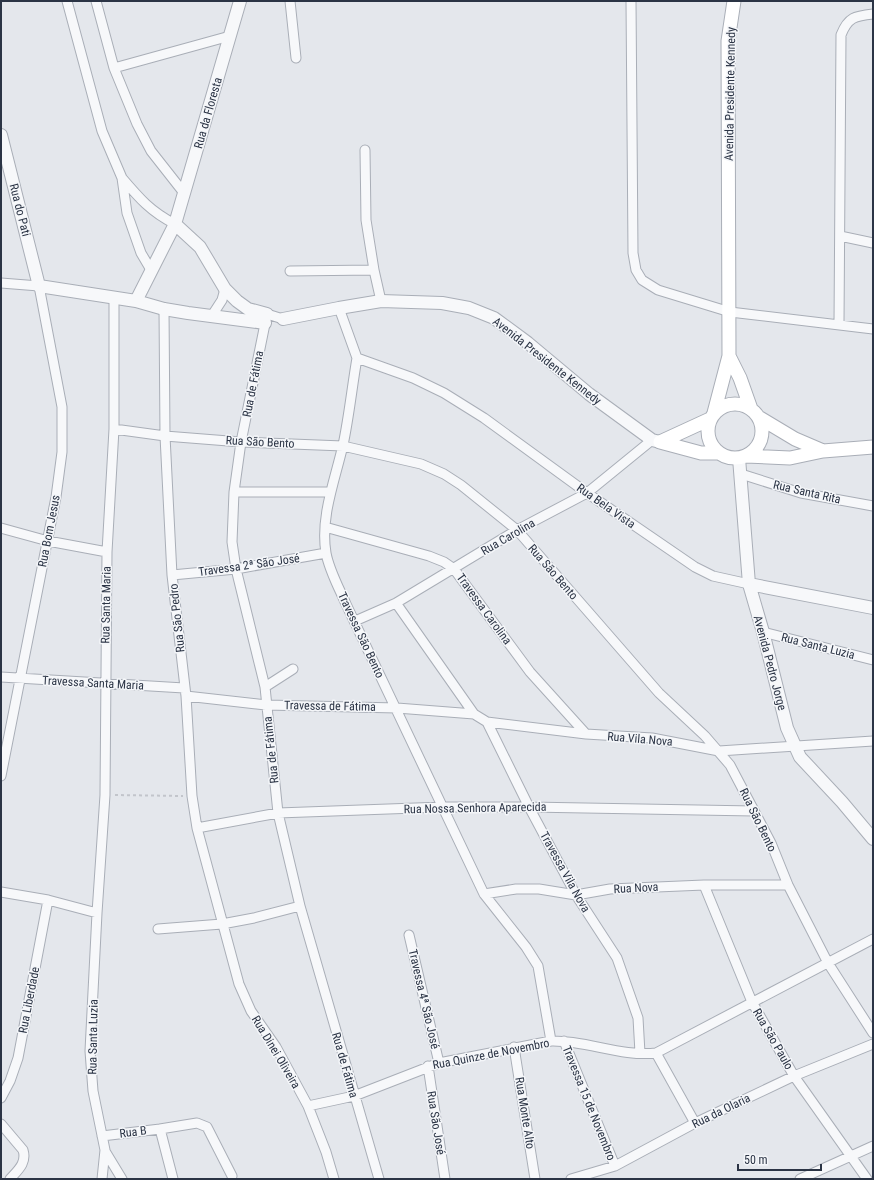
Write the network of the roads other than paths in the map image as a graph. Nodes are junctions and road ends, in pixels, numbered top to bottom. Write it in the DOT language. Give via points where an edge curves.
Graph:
graph roads {
  1 [pos="67,1"];
  2 [pos="96,1"];
  3 [pos="240,1"];
  4 [pos="290,1"];
  5 [pos="631,1"];
  6 [pos="734,1"];
  7 [pos="873,14"];
  8 [pos="230,36"];
  9 [pos="296,58"];
  10 [pos="114,68"];
  11 [pos="1,135"];
  12 [pos="3,148"];
  13 [pos="365,150"];
  14 [pos="122,178"];
  15 [pos="184,193"];
  16 [pos="174,224"];
  17 [pos="840,236"];
  18 [pos="873,243"];
  19 [pos="151,270"];
  20 [pos="374,270"];
  21 [pos="290,271"];
  22 [pos="1,283"];
  23 [pos="39,286"];
  24 [pos="226,289"];
  25 [pos="114,297"];
  26 [pos="136,301"];
  27 [pos="382,301"];
  28 [pos="339,308"];
  29 [pos="164,309"];
  30 [pos="730,312"];
  31 [pos="211,316"];
  32 [pos="266,319"];
  33 [pos="283,319"];
  34 [pos="840,324"];
  35 [pos="873,329"];
  36 [pos="728,356"];
  37 [pos="357,358"];
  38 [pos="755,414"];
  39 [pos="712,416"];
  40 [pos="114,429"];
  41 [pos="165,436"];
  42 [pos="656,441"];
  43 [pos="241,442"];
  44 [pos="343,446"];
  45 [pos="873,447"];
  46 [pos="822,451"];
  47 [pos="719,452"];
  48 [pos="743,457"];
  49 [pos="741,474"];
  50 [pos="234,492"];
  51 [pos="330,492"];
  52 [pos="587,494"];
  53 [pos="873,506"];
  54 [pos="325,527"];
  55 [pos="1,528"];
  56 [pos="517,530"];
  57 [pos="48,541"];
  58 [pos="107,552"];
  59 [pos="326,553"];
  60 [pos="236,569"];
  61 [pos="454,569"];
  62 [pos="172,575"];
  63 [pos="749,584"];
  64 [pos="396,603"];
  65 [pos="873,608"];
  66 [pos="355,621"];
  67 [pos="763,632"];
  68 [pos="873,660"];
  69 [pos="294,669"];
  70 [pos="1,677"];
  71 [pos="20,679"];
  72 [pos="106,684"];
  73 [pos="265,687"];
  74 [pos="185,692"];
  75 [pos="266,705"];
  76 [pos="397,708"];
  77 [pos="474,714"];
  78 [pos="487,722"];
  79 [pos="586,734"];
  80 [pos="873,741"];
  81 [pos="794,746"];
  82 [pos="719,751"];
  83 [pos="1,776"];
  84 [pos="443,807"];
  85 [pos="529,807"];
  86 [pos="754,811"];
  87 [pos="278,812"];
  88 [pos="196,828"];
  89 [pos="872,837"];
  90 [pos="704,885"];
  91 [pos="788,885"];
  92 [pos="1,892"];
  93 [pos="484,894"];
  94 [pos="576,895"];
  95 [pos="48,900"];
  96 [pos="300,906"];
  97 [pos="97,913"];
  98 [pos="222,924"];
  99 [pos="158,929"];
  100 [pos="409,935"];
  101 [pos="873,939"];
  102 [pos="828,963"];
  103 [pos="752,1002"];
  104 [pos="873,1033"];
  105 [pos="551,1041"];
  106 [pos="564,1041"];
  107 [pos="873,1044"];
  108 [pos="514,1047"];
  109 [pos="640,1053"];
  110 [pos="656,1053"];
  111 [pos="438,1063"];
  112 [pos="428,1066"];
  113 [pos="794,1076"];
  114 [pos="354,1096"];
  115 [pos="1,1098"];
  116 [pos="308,1106"];
  117 [pos="695,1123"];
  118 [pos="1,1124"];
  119 [pos="160,1129"];
  120 [pos="102,1136"];
  121 [pos="873,1146"];
  122 [pos="105,1150"];
  123 [pos="851,1156"];
  124 [pos="615,1166"];
  125 [pos="232,1176"];
  126 [pos="10,1179"];
  127 [pos="102,1179"];
  128 [pos="122,1179"];
  129 [pos="173,1179"];
  130 [pos="334,1179"];
  131 [pos="379,1179"];
  132 [pos="445,1179"];
  133 [pos="535,1179"];
  134 [pos="571,1179"];
  135 [pos="800,1179"];
  136 [pos="867,1179"];
  1 -- 14 [label="street" via="102,132"];
  2 -- 10 [label="street"];
  3 -- 8 [label="street, Rua da Floresta"];
  4 -- 9 [label="street"];
  5 -- 30 [label="street" via="633,253 636,270 642,280 658,290"];
  6 -- 30 [label="main road, Avenida Presidente Kennedy" via="728,41"];
  7 -- 17 [label="street" via="857,15 846,23 841,35"];
  8 -- 10 [label="street"];
  8 -- 15 [label="street, Rua da Floresta"];
  10 -- 15 [label="street" via="136,124 151,152"];
  11 -- 12 [label="street, Rua do Pati"];
  12 -- 23 [label="street, Rua do Pati"];
  13 -- 20 [label="street" via="366,220"];
  14 -- 16 [label="street" via="158,216"];
  14 -- 19 [label="street" via="127,213 140,253"];
  15 -- 16 [label="street, Rua da Floresta"];
  16 -- 19 [label="street, Rua da Floresta"];
  16 -- 24 [label="street" via="200,247"];
  17 -- 18 [label="street"];
  17 -- 34 [label="street"];
  19 -- 26 [label="street, Rua da Floresta"];
  20 -- 21 [label="street"];
  20 -- 27 [label="street"];
  22 -- 23 [label="street"];
  23 -- 25 [label="street"];
  23 -- 57 [label="street, Rua Bom Jesus" via="62,407 62,452"];
  24 -- 31 [label="street"];
  24 -- 32 [label="street" via="237,301"];
  25 -- 26 [label="street"];
  25 -- 40 [label="street, Rua Santa Maria"];
  26 -- 29 [label="street"];
  27 -- 28 [label="street, Avenida Presidente Kennedy"];
  27 -- 42 [label="street, Avenida Presidente Kennedy" via="442,303 469,308 494,318 589,394"];
  28 -- 33 [label="street, Avenida Presidente Kennedy"];
  28 -- 37 [label="street"];
  29 -- 31 [label="street"];
  29 -- 41 [label="street, Rua São Pedro"];
  30 -- 34 [label="street"];
  30 -- 36 [label="main road, Avenida Presidente Kennedy"];
  31 -- 32 [label="street"];
  32 -- 33 [label="street, Avenida Presidente Kennedy"];
  32 -- 43 [label="street, Rua de Fátima"];
  34 -- 35 [label="street"];
  36 -- 38 [label="main road"];
  36 -- 39 [label="main road, Avenida Presidente Kennedy"];
  37 -- 44 [label="street, Travessa São Bento"];
  37 -- 52 [label="street, Rua Bela Vista" via="413,378 444,393 490,422"];
  38 -- 39 [label="main road" via="739,403 725,405"];
  38 -- 46 [label="main road" via="795,439"];
  38 -- 48 [label="main road" via="762,429 761,440 755,450"];
  39 -- 42 [label="main road"];
  39 -- 47 [label="main road, Avenida Presidente Kennedy" via="709,437"];
  40 -- 41 [label="street, Rua São Bento"];
  40 -- 58 [label="street, Rua Santa Maria"];
  41 -- 43 [label="street, Rua São Bento"];
  41 -- 62 [label="street, Rua São Pedro"];
  42 -- 47 [label="main road, Avenida Presidente Kennedy" via="701,453"];
  42 -- 52 [label="street, Rua Carolina"];
  43 -- 44 [label="street, Rua São Bento"];
  43 -- 50 [label="street, Rua de Fátima"];
  44 -- 51 [label="street, Travessa São Bento"];
  44 -- 56 [label="street, Rua São Bento" via="421,464 444,474"];
  45 -- 46 [label="main road, Avenida Presidente Kennedy"];
  46 -- 48 [label="main road, Avenida Presidente Kennedy" via="790,458"];
  47 -- 48 [label="main road, Avenida Presidente Kennedy" via="725,456"];
  48 -- 49 [label="street, Avenida Pedro Jorge"];
  49 -- 53 [label="street, Rua Santa Rita" via="801,493"];
  49 -- 63 [label="street, Avenida Pedro Jorge"];
  50 -- 51 [label="street"];
  50 -- 60 [label="street, Rua de Fátima" via="232,542"];
  51 -- 54 [label="street, Travessa São Bento"];
  52 -- 56 [label="street, Rua Carolina"];
  52 -- 63 [label="street, Rua Bela Vista" via="695,567 714,576"];
  54 -- 59 [label="street, Travessa São Bento"];
  54 -- 61 [label="street, Travessa Carolina" via="429,556"];
  55 -- 57 [label="street"];
  56 -- 61 [label="street, Rua Carolina"];
  56 -- 82 [label="street, Rua São Bento" via="659,693"];
  57 -- 58 [label="street"];
  57 -- 71 [label="street, Rua Bom Jesus"];
  58 -- 72 [label="street, Rua Santa Maria"];
  59 -- 60 [label="street, Travessa 2ª São José"];
  59 -- 66 [label="street, Travessa São Bento"];
  60 -- 62 [label="street, Travessa 2ª São José"];
  60 -- 73 [label="street, Rua de Fátima"];
  61 -- 64 [label="street, Rua Carolina"];
  61 -- 79 [label="street, Travessa Carolina" via="530,672"];
  62 -- 74 [label="street, Rua São Pedro"];
  63 -- 65 [label="street, Rua Bela Vista"];
  63 -- 67 [label="street, Avenida Pedro Jorge"];
  64 -- 66 [label="street, Rua Carolina"];
  64 -- 77 [label="street"];
  66 -- 76 [label="street, Travessa São Bento"];
  67 -- 68 [label="street, Rua Santa Luzia"];
  67 -- 81 [label="street, Avenida Pedro Jorge" via="787,728"];
  69 -- 73 [label="street"];
  70 -- 71 [label="street, Travessa Santa Maria"];
  71 -- 72 [label="street, Travessa Santa Maria"];
  71 -- 83 [label="street, Rua Bom Jesus"];
  72 -- 74 [label="street, Travessa Santa Maria"];
  72 -- 97 [label="street, Rua Santa Maria" via="105,795"];
  73 -- 75 [label="street, Rua de Fátima"];
  74 -- 75 [label="street, Travessa de Fátima"];
  74 -- 88 [label="street, Rua São Pedro"];
  75 -- 76 [label="street, Travessa de Fátima"];
  75 -- 87 [label="street, Rua de Fátima"];
  76 -- 77 [label="street, Travessa de Fátima"];
  76 -- 84 [label="street, Travessa São Bento"];
  77 -- 78 [label="street"];
  78 -- 79 [label="street, Rua Vila Nova"];
  78 -- 85 [label="street, Travessa Vila Nova"];
  79 -- 82 [label="street, Rua Vila Nova" via="652,738"];
  80 -- 81 [label="street"];
  81 -- 82 [label="street, Rua Vila Nova"];
  81 -- 89 [label="street, Avenida Pedro Jorge" via="810,769"];
  82 -- 86 [label="street, Rua São Bento" via="730,765"];
  84 -- 85 [label="street, Rua Nossa Senhora Aparecida"];
  84 -- 87 [label="street, Rua Nossa Senhora Aparecida"];
  84 -- 93 [label="street, Travessa São Bento"];
  85 -- 86 [label="street, Rua Nossa Senhora Aparecida"];
  85 -- 94 [label="street, Travessa Vila Nova"];
  86 -- 91 [label="street, Rua São Bento" via="771,843"];
  87 -- 88 [label="street, Rua Nossa Senhora Aparecida"];
  87 -- 96 [label="street, Rua de Fátima"];
  88 -- 98 [label="street, Rua São Pedro"];
  90 -- 91 [label="street, Rua Nova"];
  90 -- 94 [label="street, Rua Nova" via="610,889"];
  90 -- 103 [label="street, Rua São Paulo"];
  91 -- 102 [label="street, Rua São Bento"];
  92 -- 95 [label="street"];
  93 -- 94 [label="street, Rua Nova" via="516,889 539,889"];
  93 -- 105 [label="street, Travessa 15 de Novembro" via="538,966"];
  94 -- 109 [label="street, Travessa Vila Nova" via="617,958 638,1018"];
  95 -- 97 [label="street"];
  95 -- 115 [label="street, Rua Liberdade" via="18,1058"];
  96 -- 98 [label="street"];
  96 -- 114 [label="street, Rua de Fátima"];
  97 -- 120 [label="street, Rua Santa Luzia" via="90,1051 93,1091"];
  98 -- 99 [label="street"];
  98 -- 116 [label="street, Rua Dinei Oliveira" via="239,984"];
  100 -- 111 [label="street, Travessa 4ª São José"];
  101 -- 102 [label="street"];
  102 -- 103 [label="street"];
  102 -- 104 [label="street, Rua São Bento"];
  103 -- 110 [label="street"];
  103 -- 113 [label="street, Rua São Paulo"];
  105 -- 106 [label="street, Rua Quinze de Novembro"];
  105 -- 108 [label="street, Rua Quinze de Novembro"];
  106 -- 109 [label="street, Rua Quinze de Novembro"];
  106 -- 124 [label="street, Travessa 15 de Novembro"];
  107 -- 113 [label="street, Rua da Olaria"];
  108 -- 111 [label="street, Rua Quinze de Novembro"];
  108 -- 133 [label="street, Rua Monte Alto"];
  109 -- 110 [label="street, Rua Quinze de Novembro"];
  110 -- 117 [label="street"];
  111 -- 112 [label="street, Rua Quinze de Novembro"];
  112 -- 114 [label="street, Rua Quinze de Novembro"];
  112 -- 132 [label="street, Rua São José"];
  113 -- 117 [label="street, Rua da Olaria"];
  113 -- 123 [label="street, Rua São Paulo"];
  114 -- 116 [label="street, Rua Quinze de Novembro"];
  114 -- 131 [label="street, Rua de Fátima"];
  116 -- 130 [label="street, Rua Dinei Oliveira"];
  117 -- 124 [label="street, Rua da Olaria"];
  118 -- 126 [label="street" via="23,1150 24,1155 23,1164"];
  119 -- 120 [label="street, Rua B"];
  119 -- 125 [label="street" via="197,1123 206,1127"];
  119 -- 129 [label="street, Rua B"];
  120 -- 122 [label="street, Rua Santa Luzia"];
  121 -- 123 [label="street"];
  122 -- 127 [label="street, Rua Santa Luzia"];
  122 -- 128 [label="street"];
  123 -- 135 [label="street"];
  123 -- 136 [label="street, Rua São Paulo"];
  124 -- 134 [label="street, Rua da Olaria"];
}
